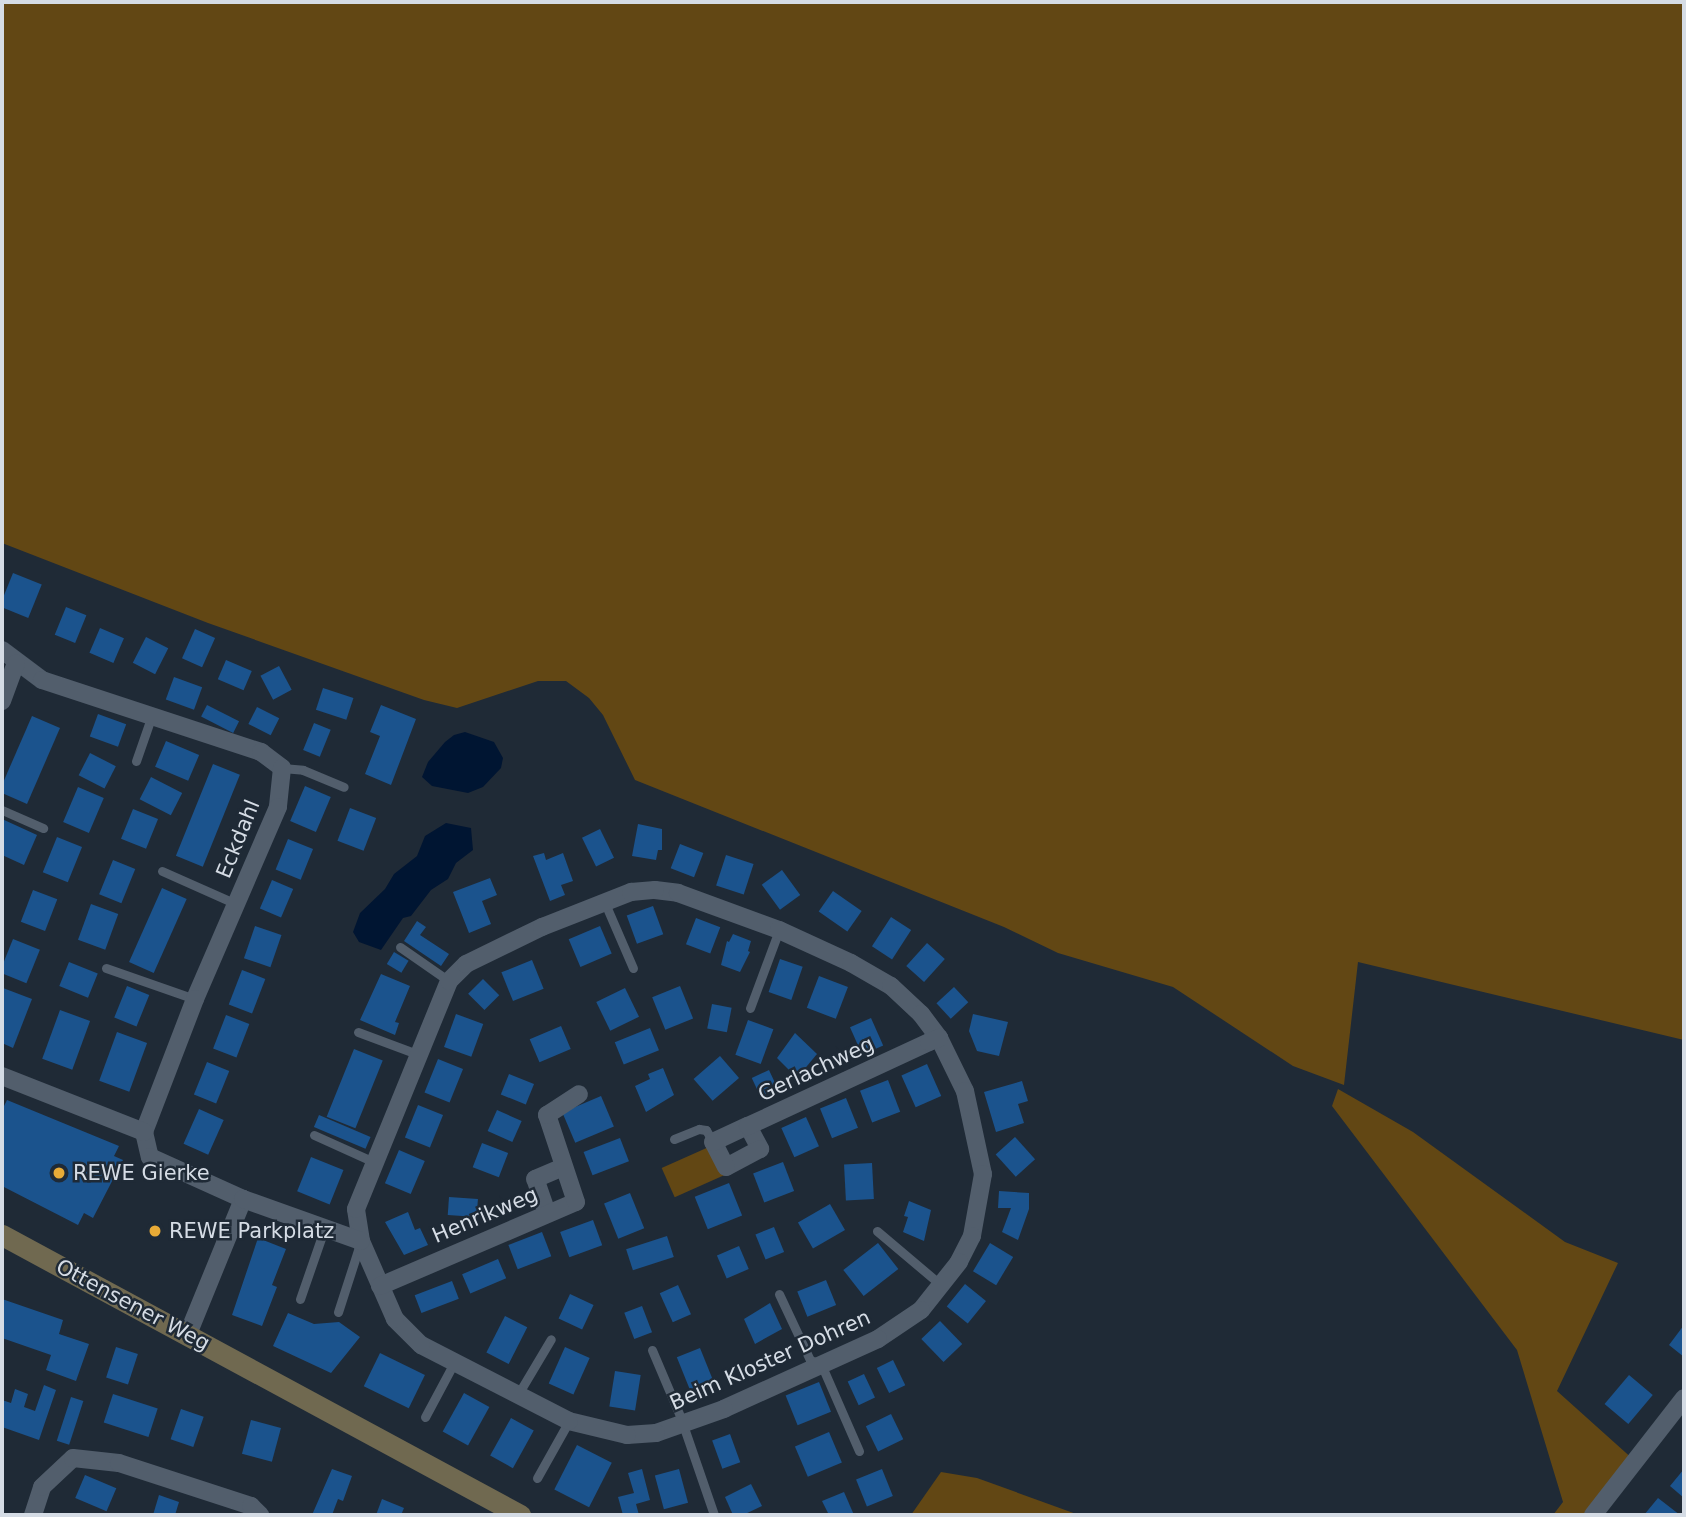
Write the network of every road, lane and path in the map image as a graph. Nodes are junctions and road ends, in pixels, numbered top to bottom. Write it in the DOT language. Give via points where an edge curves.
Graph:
graph roads {
  1 [pos="2,650"];
  2 [pos="16,663"];
  3 [pos="2,701"];
  4 [pos="151,718"];
  5 [pos="136,761"];
  6 [pos="282,768"];
  7 [pos="344,787"];
  8 [pos="2,810"];
  9 [pos="43,828"];
  10 [pos="162,871"];
  11 [pos="604,901"];
  12 [pos="236,904"];
  13 [pos="779,930"];
  14 [pos="400,947"];
  15 [pos="106,968"];
  16 [pos="633,968"];
  17 [pos="449,981"];
  18 [pos="195,999"];
  19 [pos="750,1008"];
  20 [pos="358,1032"];
  21 [pos="939,1038"];
  22 [pos="417,1054"];
  23 [pos="2,1076"];
  24 [pos="579,1094"];
  25 [pos="748,1126"];
  26 [pos="144,1132"];
  27 [pos="314,1135"];
  28 [pos="674,1139"];
  29 [pos="713,1142"];
  30 [pos="374,1162"];
  31 [pos="563,1167"];
  32 [pos="243,1199"];
  33 [pos="547,1213"];
  34 [pos="325,1227"];
  35 [pos="877,1231"];
  36 [pos="2,1235"];
  37 [pos="361,1241"];
  38 [pos="380,1286"];
  39 [pos="942,1286"];
  40 [pos="779,1294"];
  41 [pos="300,1299"];
  42 [pos="338,1312"];
  43 [pos="188,1334"];
  44 [pos="551,1339"];
  45 [pos="652,1350"];
  46 [pos="454,1363"];
  47 [pos="821,1364"];
  48 [pos="517,1396"];
  49 [pos="1684,1398"];
  50 [pos="425,1417"];
  51 [pos="569,1421"];
  52 [pos="683,1424"];
  53 [pos="859,1451"];
  54 [pos="537,1478"];
  55 [pos="33,1515"];
  56 [pos="260,1515"];
  57 [pos="520,1515"];
  58 [pos="714,1515"];
  59 [pos="1593,1515"];
  1 -- 2 [label="street"];
  2 -- 3 [label="street"];
  2 -- 4 [label="street" via="42,680"];
  4 -- 5 [label="lane"];
  4 -- 6 [label="street" via="261,752"];
  6 -- 7 [label="lane" via="303,770"];
  6 -- 12 [label="street, Eckdahl" via="278,807"];
  8 -- 9 [label="lane"];
  10 -- 12 [label="lane"];
  11 -- 13 [label="street, Beim Kloster Dohren" via="631,892 678,893"];
  11 -- 16 [label="lane"];
  11 -- 17 [label="street, Beim Kloster Dohren" via="466,964"];
  12 -- 18 [label="street, Eckdahl"];
  13 -- 19 [label="lane"];
  13 -- 21 [label="street, Beim Kloster Dohren" via="891,986"];
  14 -- 17 [label="lane"];
  15 -- 18 [label="lane"];
  17 -- 22 [label="street, Beim Kloster Dohren"];
  18 -- 26 [label="street, Eckdahl"];
  20 -- 22 [label="lane"];
  21 -- 25 [label="street, Gerlachweg"];
  21 -- 39 [label="street, Beim Kloster Dohren" via="965,1091 983,1174 972,1236"];
  22 -- 30 [label="street, Beim Kloster Dohren"];
  23 -- 26 [label="street"];
  24 -- 31 [label="street" via="547,1115"];
  25 -- 29 [label="street, Gerlachweg"];
  25 -- 29 [label="street" via="760,1149 726,1167"];
  26 -- 32 [label="street" via="150,1157"];
  27 -- 30 [label="lane"];
  28 -- 29 [label="lane" via="699,1129 706,1130"];
  30 -- 37 [label="street, Beim Kloster Dohren" via="356,1209"];
  31 -- 33 [label="street" via="535,1179"];
  31 -- 33 [label="street, Henrikweg" via="576,1202"];
  32 -- 34 [label="street"];
  32 -- 43 [label="street"];
  33 -- 38 [label="street, Henrikweg"];
  34 -- 37 [label="street"];
  34 -- 41 [label="lane"];
  35 -- 39 [label="lane"];
  36 -- 43 [label="street, Ottensener Weg"];
  37 -- 38 [label="street, Beim Kloster Dohren"];
  37 -- 42 [label="lane"];
  38 -- 46 [label="street, Beim Kloster Dohren" via="395,1319 421,1345"];
  39 -- 47 [label="street, Beim Kloster Dohren" via="921,1310 895,1328"];
  40 -- 47 [label="lane" via="810,1360"];
  43 -- 57 [label="street, Ottensener Weg"];
  44 -- 48 [label="lane"];
  45 -- 52 [label="lane"];
  46 -- 48 [label="street, Beim Kloster Dohren"];
  46 -- 50 [label="lane"];
  47 -- 52 [label="street, Beim Kloster Dohren"];
  47 -- 53 [label="lane"];
  48 -- 51 [label="street, Beim Kloster Dohren"];
  49 -- 59 [label="street"];
  51 -- 52 [label="street, Beim Kloster Dohren" via="627,1435 656,1433"];
  51 -- 54 [label="lane"];
  52 -- 58 [label="lane"];
  55 -- 56 [label="street" via="42,1487 73,1458 118,1463 251,1506"];
}
